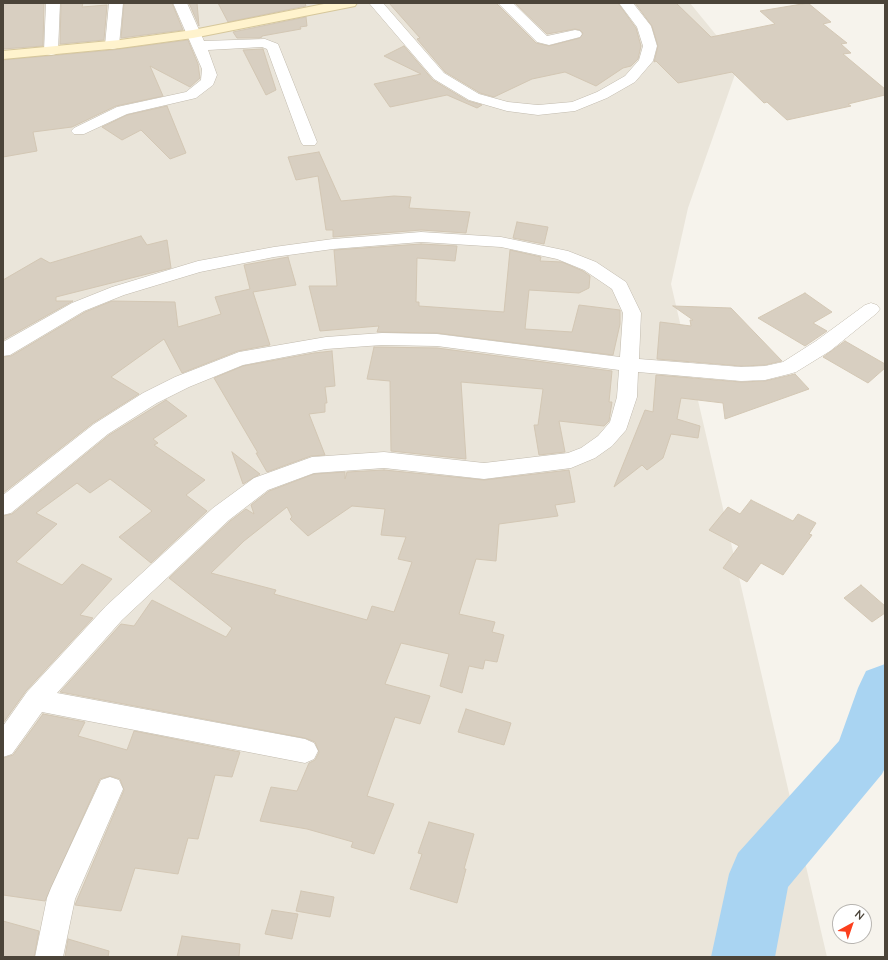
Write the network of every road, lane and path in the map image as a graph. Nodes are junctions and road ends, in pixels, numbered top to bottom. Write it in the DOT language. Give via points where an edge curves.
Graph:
graph roads {
  1 [pos="53,3"];
  2 [pos="116,3"];
  3 [pos="180,3"];
  4 [pos="350,3"];
  5 [pos="376,3"];
  6 [pos="505,3"];
  7 [pos="626,3"];
  8 [pos="574,34"];
  9 [pos="195,40"];
  10 [pos="112,45"];
  11 [pos="51,51"];
  12 [pos="3,55"];
  13 [pos="78,132"];
  14 [pos="309,142"];
  15 [pos="871,310"];
  16 [pos="3,350"];
  17 [pos="629,365"];
  18 [pos="3,507"];
  19 [pos="36,700"];
  20 [pos="3,746"];
  21 [pos="305,751"];
  22 [pos="110,789"];
  23 [pos="49,957"];
  1 -- 11 [label="street"];
  2 -- 10 [label="street"];
  3 -- 9 [label="street"];
  4 -- 9 [label="street"];
  5 -- 7 [label="street" via="439,76 474,96 507,106 538,110 575,106 602,95 630,79 646,61 650,46 644,26"];
  6 -- 8 [label="street" via="542,39 549,41"];
  9 -- 10 [label="street"];
  9 -- 13 [label="street" via="210,75 208,82 201,89 191,95 122,110"];
  9 -- 14 [label="street" via="265,43 272,47"];
  10 -- 11 [label="street"];
  11 -- 12 [label="street"];
  15 -- 17 [label="street" via="823,346 789,367 765,373 741,374"];
  16 -- 17 [label="street" via="78,307 118,291 198,267 326,245 421,237 501,242 536,249 562,255 605,275 620,286 632,313"];
  17 -- 18 [label="street" via="436,340 382,339 326,343 240,359 150,398 101,429"];
  17 -- 19 [label="street" via="628,397 619,425 588,453 571,460 484,471 384,460 351,461 312,465 261,484 221,514 114,613"];
  19 -- 20 [label="street"];
  19 -- 21 [label="street"];
  22 -- 23 [label="street" via="61,898"];
}
